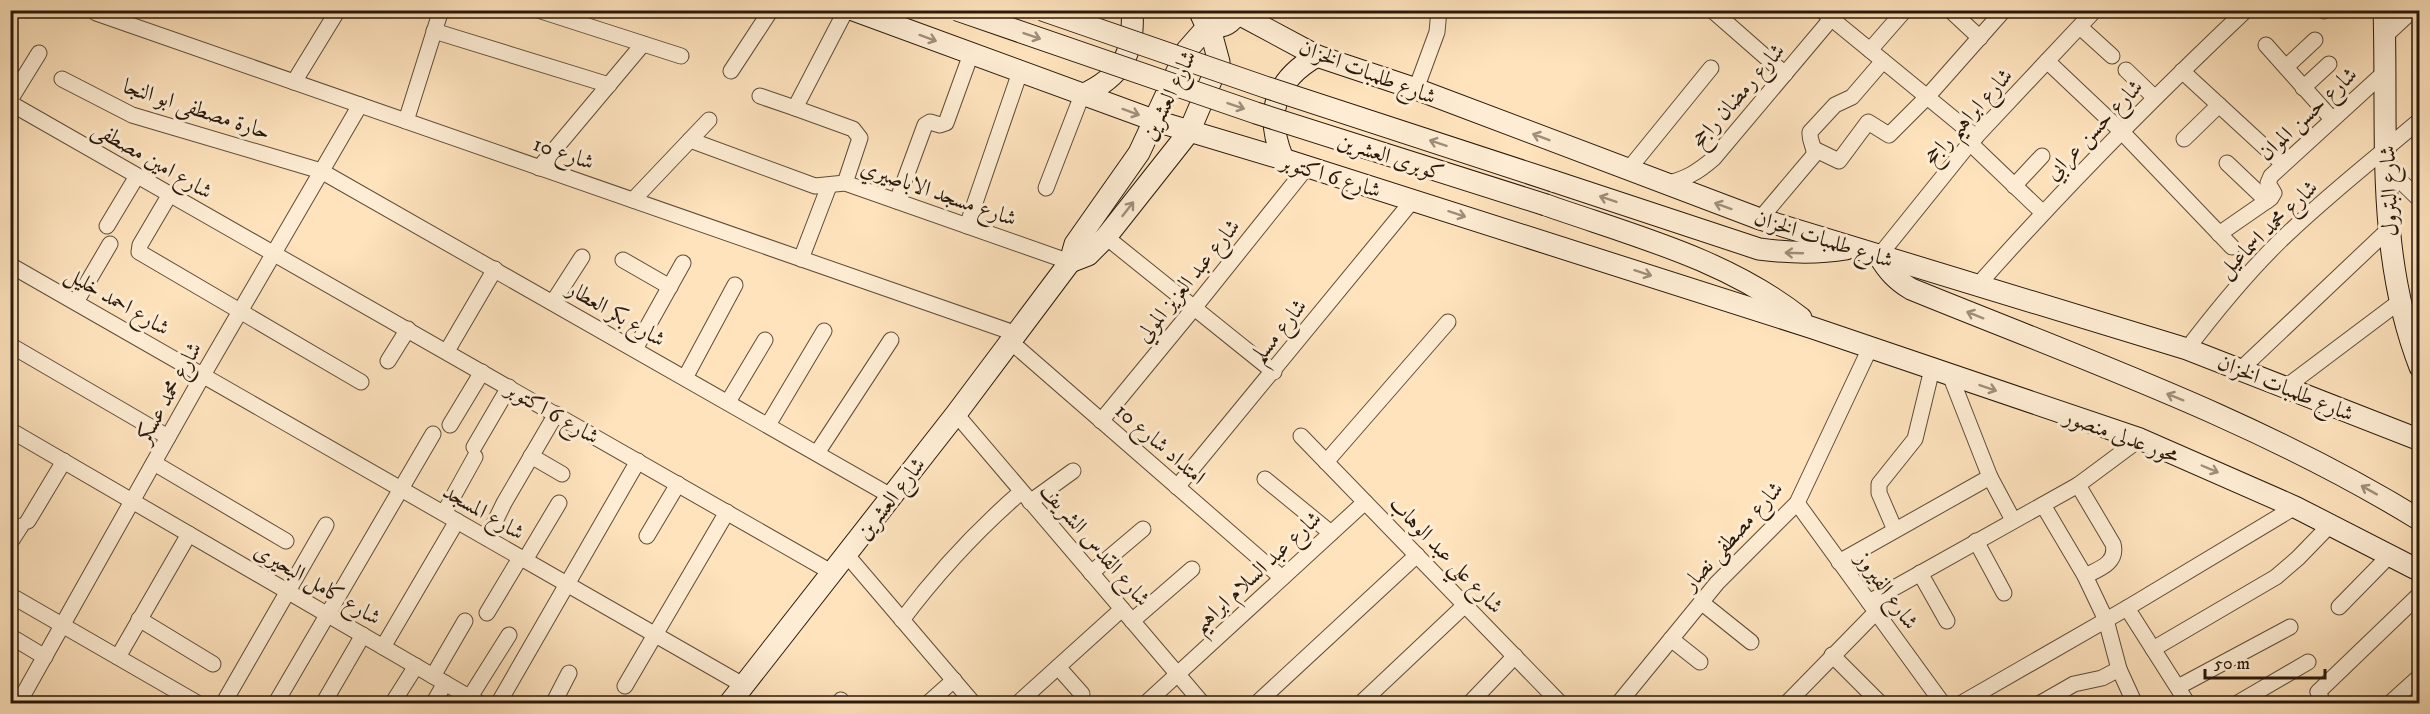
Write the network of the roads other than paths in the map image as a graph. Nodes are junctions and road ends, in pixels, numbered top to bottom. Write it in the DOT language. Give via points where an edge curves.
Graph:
graph roads {
  1 [pos="338,10"];
  2 [pos="441,10"];
  3 [pos="538,10"];
  4 [pos="771,10"];
  5 [pos="846,10"];
  6 [pos="853,10"];
  7 [pos="957,10"];
  8 [pos="1042,10"];
  9 [pos="1132,10"];
  10 [pos="1439,10"];
  11 [pos="1712,10"];
  12 [pos="1905,10"];
  13 [pos="1950,10"];
  14 [pos="2004,10"];
  15 [pos="2095,10"];
  16 [pos="2384,10"];
  17 [pos="2413,10"];
  18 [pos="1237,12"];
  19 [pos="96,13"];
  20 [pos="1827,14"];
  21 [pos="2235,14"];
  22 [pos="1204,18"];
  23 [pos="2080,27"];
  24 [pos="434,31"];
  25 [pos="2385,36"];
  26 [pos="1980,38"];
  27 [pos="2315,40"];
  28 [pos="643,44"];
  29 [pos="2266,45"];
  30 [pos="1870,50"];
  31 [pos="39,53"];
  32 [pos="971,54"];
  33 [pos="681,56"];
  34 [pos="1317,56"];
  35 [pos="2112,56"];
  36 [pos="1883,61"];
  37 [pos="2047,61"];
  38 [pos="2329,64"];
  39 [pos="2286,67"];
  40 [pos="1711,68"];
  41 [pos="2126,70"];
  42 [pos="731,71"];
  43 [pos="2182,71"];
  44 [pos="2386,71"];
  45 [pos="1020,72"];
  46 [pos="1785,74"];
  47 [pos="62,79"];
  48 [pos="294,82"];
  49 [pos="609,86"];
  50 [pos="2303,88"];
  51 [pos="1416,89"];
  52 [pos="1082,94"];
  53 [pos="760,96"];
  54 [pos="1927,97"];
  55 [pos="2154,97"];
  56 [pos="10,102"];
  57 [pos="360,105"];
  58 [pos="2219,105"];
  59 [pos="795,108"];
  60 [pos="2332,119"];
  61 [pos="709,120"];
  62 [pos="2420,120"];
  63 [pos="406,121"];
  64 [pos="1155,121"];
  65 [pos="2121,131"];
  66 [pos="1189,132"];
  67 [pos="2184,139"];
  68 [pos="690,140"];
  69 [pos="1973,140"];
  70 [pos="1814,149"];
  71 [pos="2042,156"];
  72 [pos="2387,158"];
  73 [pos="1282,159"];
  74 [pos="2227,163"];
  75 [pos="2283,164"];
  76 [pos="1307,167"];
  77 [pos="539,168"];
  78 [pos="1628,170"];
  79 [pos="321,171"];
  80 [pos="137,176"];
  81 [pos="845,183"];
  82 [pos="1665,184"];
  83 [pos="829,186"];
  84 [pos="2014,186"];
  85 [pos="1046,188"];
  86 [pos="170,194"];
  87 [pos="633,200"];
  88 [pos="1413,200"];
  89 [pos="2420,200"];
  90 [pos="897,201"];
  91 [pos="2267,201"];
  92 [pos="2042,212"];
  93 [pos="1760,219"];
  94 [pos="107,226"];
  95 [pos="967,226"];
  96 [pos="2388,230"];
  97 [pos="2219,234"];
  98 [pos="1106,237"];
  99 [pos="110,244"];
  100 [pos="2232,247"];
  101 [pos="1853,248"];
  102 [pos="274,252"];
  103 [pos="1879,256"];
  104 [pos="582,257"];
  105 [pos="801,259"];
  106 [pos="623,260"];
  107 [pos="1070,262"];
  108 [pos="683,263"];
  109 [pos="10,265"];
  110 [pos="495,269"];
  111 [pos="735,285"];
  112 [pos="1978,285"];
  113 [pos="670,287"];
  114 [pos="76,302"];
  115 [pos="553,302"];
  116 [pos="2399,302"];
  117 [pos="1194,308"];
  118 [pos="239,312"];
  119 [pos="1448,322"];
  120 [pos="1813,328"];
  121 [pos="408,329"];
  122 [pos="824,331"];
  123 [pos="1014,338"];
  124 [pos="765,340"];
  125 [pos="891,340"];
  126 [pos="10,345"];
  127 [pos="1870,348"];
  128 [pos="635,349"];
  129 [pos="2187,349"];
  130 [pos="447,351"];
  131 [pos="388,361"];
  132 [pos="2420,367"];
  133 [pos="2241,369"];
  134 [pos="482,372"];
  135 [pos="1274,372"];
  136 [pos="1941,372"];
  137 [pos="203,375"];
  138 [pos="685,378"];
  139 [pos="361,382"];
  140 [pos="509,387"];
  141 [pos="2286,387"];
  142 [pos="728,402"];
  143 [pos="556,414"];
  144 [pos="956,414"];
  145 [pos="1101,421"];
  146 [pos="450,425"];
  147 [pos="768,425"];
  148 [pos="10,430"];
  149 [pos="433,434"];
  150 [pos="1301,436"];
  151 [pos="168,437"];
  152 [pos="2140,439"];
  153 [pos="2420,440"];
  154 [pos="817,453"];
  155 [pos="531,456"];
  156 [pos="64,461"];
  157 [pos="638,461"];
  158 [pos="1326,462"];
  159 [pos="154,464"];
  160 [pos="1073,471"];
  161 [pos="562,474"];
  162 [pos="1990,477"];
  163 [pos="1265,479"];
  164 [pos="678,484"];
  165 [pos="2078,485"];
  166 [pos="1177,487"];
  167 [pos="401,489"];
  168 [pos="891,496"];
  169 [pos="1026,497"];
  170 [pos="133,501"];
  171 [pos="1365,502"];
  172 [pos="559,503"];
  173 [pos="1797,503"];
  174 [pos="2043,505"];
  175 [pos="2295,507"];
  176 [pos="727,512"];
  177 [pos="450,517"];
  178 [pos="2013,520"];
  179 [pos="2420,520"];
  180 [pos="326,525"];
  181 [pos="2330,525"];
  182 [pos="1143,529"];
  183 [pos="1895,530"];
  184 [pos="1331,533"];
  185 [pos="189,534"];
  186 [pos="647,536"];
  187 [pos="487,538"];
  188 [pos="286,541"];
  189 [pos="1976,541"];
  190 [pos="10,543"];
  191 [pos="846,554"];
  192 [pos="1417,555"];
  193 [pos="2390,555"];
  194 [pos="522,559"];
  195 [pos="1839,562"];
  196 [pos="1192,569"];
  197 [pos="2420,571"];
  198 [pos="831,572"];
  199 [pos="1091,573"];
  200 [pos="1920,573"];
  201 [pos="2085,576"];
  202 [pos="1282,578"];
  203 [pos="567,584"];
  204 [pos="288,592"];
  205 [pos="2004,593"];
  206 [pos="2420,594"];
  207 [pos="10,595"];
  208 [pos="1701,602"];
  209 [pos="1465,605"];
  210 [pos="1872,607"];
  211 [pos="2127,608"];
  212 [pos="2339,608"];
  213 [pos="1122,609"];
  214 [pos="487,613"];
  215 [pos="328,615"];
  216 [pos="139,620"];
  217 [pos="902,620"];
  218 [pos="2106,620"];
  219 [pos="465,621"];
  220 [pos="1132,621"];
  221 [pos="1947,621"];
  222 [pos="63,625"];
  223 [pos="2290,627"];
  224 [pos="363,635"];
  225 [pos="509,635"];
  226 [pos="655,635"];
  227 [pos="10,636"];
  228 [pos="1671,639"];
  229 [pos="1751,642"];
  230 [pos="383,647"];
  231 [pos="2153,649"];
  232 [pos="1515,656"];
  233 [pos="1832,656"];
  234 [pos="45,657"];
  235 [pos="117,657"];
  236 [pos="2308,662"];
  237 [pos="1700,663"];
  238 [pos="213,664"];
  239 [pos="416,666"];
  240 [pos="1058,667"];
  241 [pos="2119,669"];
  242 [pos="569,673"];
  243 [pos="1178,674"];
  244 [pos="2420,676"];
  245 [pos="439,679"];
  246 [pos="954,680"];
  247 [pos="743,685"];
  248 [pos="625,686"];
  249 [pos="2178,687"];
  250 [pos="1082,694"];
  251 [pos="476,700"];
  252 [pos="16,701"];
  253 [pos="277,701"];
  254 [pos="2321,702"];
  255 [pos="2133,703"];
  256 [pos="199,704"];
  257 [pos="223,704"];
  258 [pos="323,704"];
  259 [pos="392,704"];
  260 [pos="433,704"];
  261 [pos="498,704"];
  262 [pos="553,704"];
  263 [pos="729,704"];
  264 [pos="927,704"];
  265 [pos="974,704"];
  266 [pos="1017,704"];
  267 [pos="1145,704"];
  268 [pos="1203,704"];
  269 [pos="1256,704"];
  270 [pos="1360,704"];
  271 [pos="1469,704"];
  272 [pos="1562,704"];
  273 [pos="1618,704"];
  274 [pos="1785,704"];
  275 [pos="1881,704"];
  276 [pos="1943,704"];
  277 [pos="1960,704"];
  278 [pos="2039,704"];
  279 [pos="2188,704"];
  280 [pos="2236,704"];
  281 [pos="2389,704"];
  1 -- 48 [label="street"];
  2 -- 24 [label="street"];
  3 -- 28 [label="street"];
  4 -- 42 [label="street"];
  5 -- 59 [label="street"];
  6 -- 32 [label="main road, شارع 6 اكتوبر, one-way"];
  7 -- 120 [label="main road, كوبرى العشرين, one-way, bridge" via="1256,113 1688,254 1766,293"];
  101 -- 8 [label="main road, كوبرى العشرين, one-way, bridge" via="1821,253 1759,249"];
  9 -- 52 [label="main road" via="1134,32 1129,53 1102,86"];
  10 -- 51 [label="street" via="1437,32"];
  11 -- 46 [label="street"];
  12 -- 30 [label="street"];
  13 -- 26 [label="street"];
  14 -- 26 [label="street"];
  15 -- 23 [label="street, شارع ابراهيم راجح"];
  16 -- 25 [label="main road, شارع البترول"];
  17 -- 25 [label="street"];
  18 -- 22 [label="main road" via="1223,26"];
  18 -- 34 [label="main road, شارع طلمبات الخزان"];
  19 -- 48 [label="street, شارع 10"];
  20 -- 30 [label="street"];
  20 -- 46 [label="street, شارع رمضان راجح"];
  21 -- 43 [label="street, شارع حسن عرابي"];
  22 -- 64 [label="main road, شارع العشرين"];
  22 -- 66 [label="main road, شارع العشرين" via="1220,62"];
  23 -- 35 [label="street"];
  23 -- 37 [label="street, شارع ابراهيم راجح"];
  24 -- 49 [label="street"];
  24 -- 63 [label="street"];
  25 -- 44 [label="main road, شارع البترول"];
  26 -- 54 [label="street"];
  27 -- 39 [label="street"];
  28 -- 33 [label="street"];
  28 -- 49 [label="street"];
  29 -- 39 [label="street"];
  30 -- 36 [label="street"];
  31 -- 56 [label="street"];
  32 -- 45 [label="main road, شارع 6 اكتوبر"];
  32 -- 90 [label="street" via="946,123 926,123"];
  34 -- 51 [label="main road, شارع طلمبات الخزان"];
  34 -- 73 [label="main road" via="1300,66 1276,99 1272,119"];
  36 -- 54 [label="street"];
  36 -- 70 [label="street" via="1852,97 1835,105 1810,132"];
  37 -- 65 [label="street"];
  37 -- 69 [label="street, شارع ابراهيم راجح"];
  38 -- 50 [label="street"];
  39 -- 50 [label="street"];
  40 -- 78 [label="street"];
  41 -- 55 [label="street"];
  43 -- 55 [label="street, شارع حسن عرابي"];
  43 -- 58 [label="street"];
  44 -- 60 [label="street, شارع حسن الموان"];
  44 -- 72 [label="main road, شارع البترول"];
  45 -- 52 [label="main road, شارع 6 اكتوبر"];
  45 -- 95 [label="street"];
  46 -- 82 [label="street, شارع رمضان راجح" via="1714,158 1686,179"];
  47 -- 79 [label="street, حارة مصطفى ابو النجا" via="132,115"];
  48 -- 57 [label="street, شارع 10"];
  49 -- 77 [label="street"];
  50 -- 60 [label="street"];
  78 -- 51 [label="main road, شارع طلمبات الخزان, one-way"];
  52 -- 64 [label="main road, شارع 6 اكتوبر, one-way"];
  52 -- 85 [label="street"];
  53 -- 59 [label="street"];
  54 -- 69 [label="street"];
  54 -- 70 [label="street" via="1889,135 1867,123 1839,161"];
  55 -- 65 [label="street, شارع حسن عرابي"];
  56 -- 80 [label="street, شارع امين مصطفى"];
  57 -- 63 [label="street, شارع 10"];
  57 -- 79 [label="street, شارع محمد عسكر"];
  58 -- 67 [label="street"];
  58 -- 75 [label="street"];
  59 -- 81 [label="street" via="858,134 859,142"];
  60 -- 75 [label="street, شارع حسن الموان"];
  61 -- 68 [label="street"];
  62 -- 72 [label="street, شارع محمد اسماعيل"];
  63 -- 77 [label="street, شارع 10"];
  64 -- 66 [label="main road, شارع 6 اكتوبر"];
  64 -- 107 [label="main road, شارع العشرين" via="1139,153 1075,244"];
  65 -- 92 [label="street, شارع حسن عرابي"];
  65 -- 97 [label="street"];
  66 -- 73 [label="main road, شارع 6 اكتوبر"];
  98 -- 66 [label="main road, شارع العشرين, one-way"];
  68 -- 83 [label="street, شارع مسجد الاباصيري" via="815,186"];
  68 -- 87 [label="street"];
  69 -- 84 [label="street"];
  69 -- 103 [label="street, شارع ابراهيم راجح"];
  70 -- 93 [label="street" via="1814,155"];
  71 -- 84 [label="street"];
  72 -- 89 [label="street"];
  72 -- 96 [label="main road, شارع البترول"];
  72 -- 129 [label="street, شارع محمد اسماعيل" via="2280,242 2231,293"];
  73 -- 76 [label="main road, شارع 6 اكتوبر"];
  74 -- 91 [label="street"];
  75 -- 91 [label="street, شارع حسن الموان" via="2269,179 2274,193"];
  76 -- 88 [label="main road, شارع 6 اكتوبر"];
  76 -- 117 [label="street, شارع عبد العزيز المولي"];
  77 -- 87 [label="street, شارع 10"];
  78 -- 82 [label="main road, شارع طلمبات الخزان"];
  79 -- 102 [label="street, شارع محمد عسكر"];
  79 -- 110 [label="street, شارع بكر العطار"];
  80 -- 86 [label="street, شارع امين مصطفى"];
  80 -- 94 [label="street"];
  81 -- 83 [label="street, شارع مسجد الاباصيري"];
  81 -- 90 [label="street, شارع مسجد الاباصيري"];
  93 -- 82 [label="main road, شارع طلمبات الخزان, one-way"];
  83 -- 105 [label="street"];
  84 -- 92 [label="street"];
  86 -- 102 [label="street, شارع امين مصطفى"];
  86 -- 118 [label="street" via="139,252"];
  87 -- 105 [label="street, شارع 10"];
  88 -- 120 [label="main road, شارع 6 اكتوبر, one-way"];
  88 -- 135 [label="street, شارع مسلم"];
  90 -- 95 [label="street, شارع مسجد الاباصيري"];
  91 -- 97 [label="street"];
  92 -- 112 [label="street, شارع حسن عرابي"];
  93 -- 101 [label="main road, شارع طلمبات الخزان"];
  95 -- 107 [label="street, شارع مسجد الاباصيري"];
  96 -- 116 [label="main road, شارع البترول"];
  96 -- 133 [label="street"];
  97 -- 100 [label="street"];
  98 -- 107 [label="main road, شارع العشرين" via="1088,255"];
  98 -- 117 [label="street"];
  99 -- 114 [label="street"];
  101 -- 103 [label="main road, شارع طلمبات الخزان"];
  102 -- 118 [label="street, شارع محمد عسكر"];
  102 -- 121 [label="street, شارع 6 اكتوبر"];
  103 -- 112 [label="main road, شارع طلمبات الخزان"];
  179 -- 103 [label="main road, one-way" via="2321,464 2219,415 1911,289 1887,270"];
  104 -- 115 [label="street"];
  105 -- 123 [label="street, شارع 10"];
  106 -- 113 [label="street"];
  107 -- 123 [label="main road, شارع العشرين"];
  108 -- 113 [label="street"];
  109 -- 114 [label="street, شارع احمد خليل"];
  110 -- 115 [label="street, شارع بكر العطار"];
  110 -- 130 [label="street"];
  111 -- 138 [label="street"];
  112 -- 129 [label="main road, شارع طلمبات الخزان"];
  113 -- 128 [label="street"];
  114 -- 137 [label="street, شارع احمد خليل"];
  115 -- 128 [label="street, شارع بكر العطار"];
  116 -- 132 [label="main road, شارع البترول"];
  116 -- 141 [label="street"];
  117 -- 135 [label="street"];
  117 -- 145 [label="street, شارع عبد العزيز المولي"];
  118 -- 137 [label="street, شارع محمد عسكر"];
  118 -- 139 [label="street"];
  119 -- 158 [label="street"];
  120 -- 127 [label="main road, محور عدلى منصور"];
  121 -- 130 [label="street, شارع 6 اكتوبر"];
  121 -- 131 [label="street"];
  122 -- 147 [label="street"];
  123 -- 144 [label="main road, شارع العشرين"];
  123 -- 145 [label="street, امتداد شارع 10"];
  124 -- 142 [label="street"];
  125 -- 154 [label="street"];
  126 -- 151 [label="street"];
  127 -- 136 [label="main road, محور عدلى منصور"];
  127 -- 173 [label="street, شارع مصطفى نصار"];
  128 -- 138 [label="street, شارع بكر العطار"];
  129 -- 133 [label="main road, شارع طلمبات الخزان"];
  130 -- 134 [label="street, شارع 6 اكتوبر"];
  133 -- 141 [label="main road, شارع طلمبات الخزان"];
  134 -- 140 [label="street, شارع 6 اكتوبر"];
  134 -- 146 [label="street"];
  135 -- 166 [label="street, شارع مسلم"];
  136 -- 152 [label="main road, محور عدلى منصور, one-way"];
  136 -- 162 [label="street"];
  136 -- 183 [label="street" via="1915,439 1879,484"];
  137 -- 151 [label="street, شارع محمد عسكر"];
  137 -- 167 [label="street, شارع المسجد"];
  138 -- 142 [label="street, شارع بكر العطار"];
  140 -- 143 [label="street, شارع 6 اكتوبر"];
  140 -- 177 [label="street" via="475,452"];
  141 -- 153 [label="main road, شارع طلمبات الخزان"];
  142 -- 147 [label="street, شارع بكر العطار"];
  143 -- 155 [label="street"];
  143 -- 157 [label="street, شارع 6 اكتوبر"];
  144 -- 168 [label="main road, شارع العشرين"];
  144 -- 169 [label="street, شارع القدس الشريف"];
  145 -- 166 [label="street, امتداد شارع 10"];
  147 -- 154 [label="street, شارع بكر العطار"];
  148 -- 156 [label="street, شارع كامل البحيرى"];
  149 -- 167 [label="street"];
  150 -- 158 [label="street, شارع علي عبد الوهاب"];
  151 -- 159 [label="street, شارع محمد عسكر"];
  152 -- 165 [label="street"];
  152 -- 175 [label="main road, محور عدلى منصور, one-way"];
  154 -- 168 [label="street, شارع بكر العطار"];
  155 -- 161 [label="street"];
  155 -- 187 [label="street"];
  156 -- 170 [label="street, شارع كامل البحيرى"];
  156 -- 190 [label="street"];
  157 -- 164 [label="street, شارع 6 اكتوبر"];
  157 -- 203 [label="street"];
  158 -- 171 [label="street, شارع علي عبد الوهاب"];
  159 -- 170 [label="street, شارع محمد عسكر"];
  159 -- 188 [label="street"];
  160 -- 169 [label="street"];
  162 -- 178 [label="street"];
  162 -- 183 [label="street"];
  163 -- 184 [label="street"];
  164 -- 176 [label="street, شارع 6 اكتوبر"];
  164 -- 186 [label="street"];
  165 -- 174 [label="street"];
  165 -- 201 [label="street" via="2115,552 2108,564"];
  166 -- 202 [label="street, امتداد شارع 10"];
  167 -- 177 [label="street, شارع المسجد"];
  167 -- 215 [label="street"];
  168 -- 191 [label="main road, شارع العشرين"];
  169 -- 199 [label="street, شارع القدس الشريف"];
  169 -- 217 [label="street" via="957,551"];
  170 -- 185 [label="street, شارع كامل البحيرى"];
  170 -- 222 [label="street, شارع محمد عسكر"];
  171 -- 184 [label="street, شارع عبد السلام ابراهيم"];
  171 -- 192 [label="street, شارع علي عبد الوهاب"];
  172 -- 194 [label="street"];
  173 -- 195 [label="street, شارع الفيروز"];
  173 -- 208 [label="street, شارع مصطفى نصار"];
  174 -- 178 [label="street"];
  174 -- 201 [label="street"];
  175 -- 181 [label="main road, محور عدلى منصور"];
  175 -- 211 [label="street"];
  176 -- 198 [label="street, شارع 6 اكتوبر"];
  176 -- 226 [label="street"];
  177 -- 187 [label="street, شارع المسجد"];
  177 -- 230 [label="street"];
  178 -- 189 [label="street"];
  180 -- 204 [label="street"];
  181 -- 193 [label="main road, محور عدلى منصور"];
  181 -- 231 [label="street" via="2276,577"];
  182 -- 199 [label="street"];
  183 -- 195 [label="street"];
  184 -- 202 [label="street, شارع عبد السلام ابراهيم"];
  185 -- 204 [label="street, شارع كامل البحيرى"];
  185 -- 216 [label="street"];
  187 -- 194 [label="street, شارع المسجد"];
  189 -- 200 [label="street"];
  189 -- 205 [label="street"];
  191 -- 198 [label="main road, شارع العشرين"];
  191 -- 217 [label="street"];
  192 -- 209 [label="street, شارع علي عبد الوهاب"];
  192 -- 269 [label="street"];
  193 -- 197 [label="main road, محور عدلى منصور"];
  193 -- 212 [label="street"];
  194 -- 203 [label="street, شارع المسجد"];
  194 -- 214 [label="street"];
  195 -- 210 [label="street, شارع الفيروز"];
  196 -- 220 [label="street"];
  198 -- 247 [label="main road, شارع العشرين"];
  199 -- 213 [label="street, شارع القدس الشريف"];
  200 -- 210 [label="street"];
  200 -- 221 [label="street"];
  201 -- 218 [label="street"];
  202 -- 243 [label="street, شارع عبد السلام ابراهيم"];
  203 -- 226 [label="street, شارع المسجد"];
  203 -- 261 [label="street"];
  204 -- 215 [label="street, شارع كامل البحيرى"];
  204 -- 257 [label="street"];
  206 -- 254 [label="street" via="2318,692"];
  207 -- 222 [label="street"];
  208 -- 228 [label="street, شارع مصطفى نصار"];
  208 -- 229 [label="street"];
  209 -- 232 [label="street, شارع علي عبد الوهاب"];
  209 -- 270 [label="street"];
  210 -- 233 [label="street"];
  210 -- 276 [label="street, شارع الفيروز"];
  211 -- 218 [label="street"];
  211 -- 231 [label="street"];
  213 -- 220 [label="street, شارع القدس الشريف"];
  213 -- 240 [label="street"];
  215 -- 224 [label="street, شارع كامل البحيرى"];
  215 -- 253 [label="street"];
  216 -- 235 [label="street"];
  216 -- 238 [label="street"];
  217 -- 246 [label="street"];
  218 -- 241 [label="street"];
  218 -- 277 [label="street"];
  219 -- 245 [label="street"];
  220 -- 243 [label="street, شارع القدس الشريف"];
  222 -- 234 [label="street, شارع محمد عسكر"];
  222 -- 235 [label="street"];
  223 -- 249 [label="street"];
  224 -- 230 [label="street, شارع كامل البحيرى"];
  224 -- 258 [label="street"];
  225 -- 251 [label="street"];
  226 -- 247 [label="street, شارع المسجد"];
  226 -- 248 [label="street"];
  227 -- 234 [label="street"];
  228 -- 237 [label="street"];
  228 -- 273 [label="street, شارع مصطفى نصار"];
  230 -- 239 [label="street, شارع كامل البحيرى"];
  231 -- 249 [label="street"];
  232 -- 271 [label="street"];
  232 -- 272 [label="street, شارع علي عبد الوهاب"];
  233 -- 274 [label="street"];
  233 -- 275 [label="street"];
  234 -- 252 [label="street, شارع محمد عسكر"];
  235 -- 256 [label="street"];
  236 -- 280 [label="street"];
  239 -- 245 [label="street, شارع كامل البحيرى"];
  239 -- 259 [label="street"];
  240 -- 250 [label="street"];
  240 -- 266 [label="street"];
  241 -- 255 [label="street"];
  241 -- 278 [label="street" via="2102,678 2074,684"];
  242 -- 262 [label="street"];
  243 -- 267 [label="street, شارع عبد السلام ابراهيم"];
  243 -- 268 [label="street, شارع القدس الشريف"];
  244 -- 281 [label="street"];
  245 -- 251 [label="street, شارع كامل البحيرى"];
  245 -- 260 [label="street"];
  246 -- 264 [label="street"];
  246 -- 265 [label="street"];
  247 -- 263 [label="main road, شارع العشرين"];
  249 -- 279 [label="street"];
}
